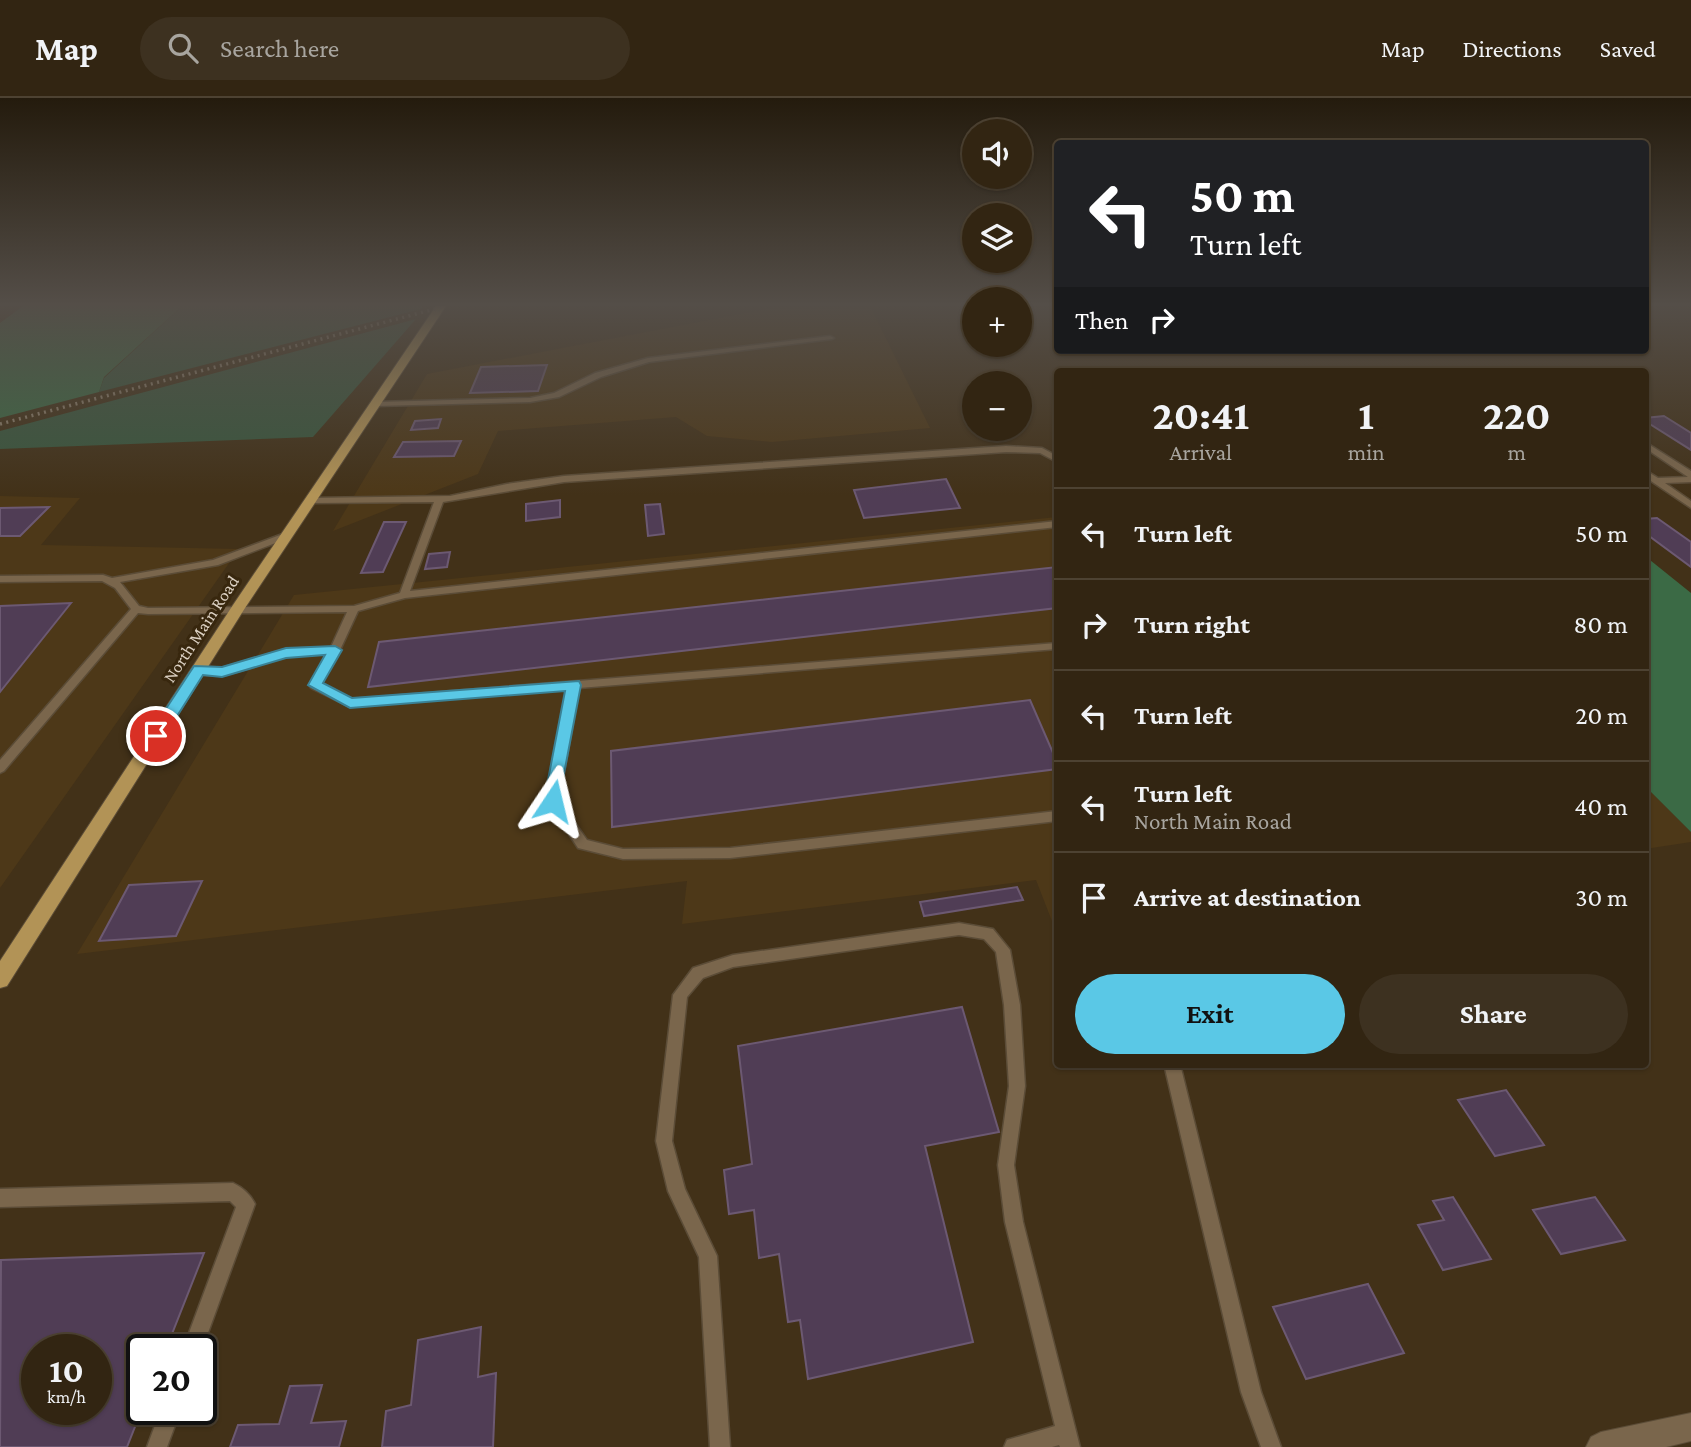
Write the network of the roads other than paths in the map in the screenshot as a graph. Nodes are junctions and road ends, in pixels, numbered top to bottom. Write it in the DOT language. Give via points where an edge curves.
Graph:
graph roads {
  1 [pos="399,369"];
  2 [pos="618,369"];
  3 [pos="376,404"];
  4 [pos="1649,447"];
  5 [pos="1054,457"];
  6 [pos="1649,476"];
  7 [pos="1691,477"];
  8 [pos="1657,481"];
  9 [pos="440,499"];
  10 [pos="313,500"];
  11 [pos="1691,506"];
  12 [pos="1054,524"];
  13 [pos="288,536"];
  14 [pos="0,579"];
  15 [pos="114,580"];
  16 [pos="404,595"];
  17 [pos="239,608"];
  18 [pos="136,609"];
  19 [pos="354,609"];
  20 [pos="1054,646"];
  21 [pos="335,650"];
  22 [pos="199,670"];
  23 [pos="573,685"];
  24 [pos="0,768"];
  25 [pos="1054,816"];
  26 [pos="0,979"];
  27 [pos="1173,1068"];
  28 [pos="0,1198"];
  29 [pos="198,1334"];
  30 [pos="165,1425"];
  31 [pos="1691,1427"];
  32 [pos="1069,1440"];
  33 [pos="157,1447"];
  34 [pos="720,1447"];
  35 [pos="1014,1447"];
  36 [pos="1271,1447"];
  37 [pos="1601,1447"];
  1 -- 3 [label="main road, North Main Road"];
  2 -- 3 [label="lane" via="530,400"];
  3 -- 10 [label="main road, North Main Road"];
  4 -- 7 [label="lane"];
  5 -- 9 [label="lane" via="1042,451 1006,449 564,479"];
  6 -- 8 [label="lane"];
  7 -- 8 [label="lane"];
  8 -- 11 [label="lane"];
  9 -- 10 [label="lane"];
  9 -- 16 [label="lane"];
  10 -- 13 [label="main road, North Main Road"];
  12 -- 16 [label="lane"];
  13 -- 15 [label="lane" via="215,563"];
  13 -- 17 [label="main road, North Main Road"];
  14 -- 15 [label="lane"];
  15 -- 18 [label="lane"];
  16 -- 19 [label="lane"];
  17 -- 18 [label="lane"];
  17 -- 19 [label="lane"];
  17 -- 22 [label="main road, North Main Road"];
  18 -- 24 [label="lane"];
  19 -- 21 [label="lane"];
  20 -- 23 [label="lane"];
  21 -- 22 [label="lane" via="286,653 222,672"];
  21 -- 23 [label="lane" via="315,685 350,703"];
  22 -- 26 [label="main road, North Main Road"];
  23 -- 25 [label="lane" via="553,801 583,844 623,855 730,853"];
  27 -- 36 [label="lane" via="1251,1392"];
  28 -- 29 [label="lane" via="233,1192 246,1204"];
  30 -- 33 [label="lane"];
  31 -- 37 [label="street"];
  32 -- 34 [label="lane" via="1014,1222 1006,1165 1017,1086 1003,950 988,933 959,929 733,961 698,973 680,995 664,1141 677,1191 708,1256"];
  32 -- 35 [label="lane"];
}
